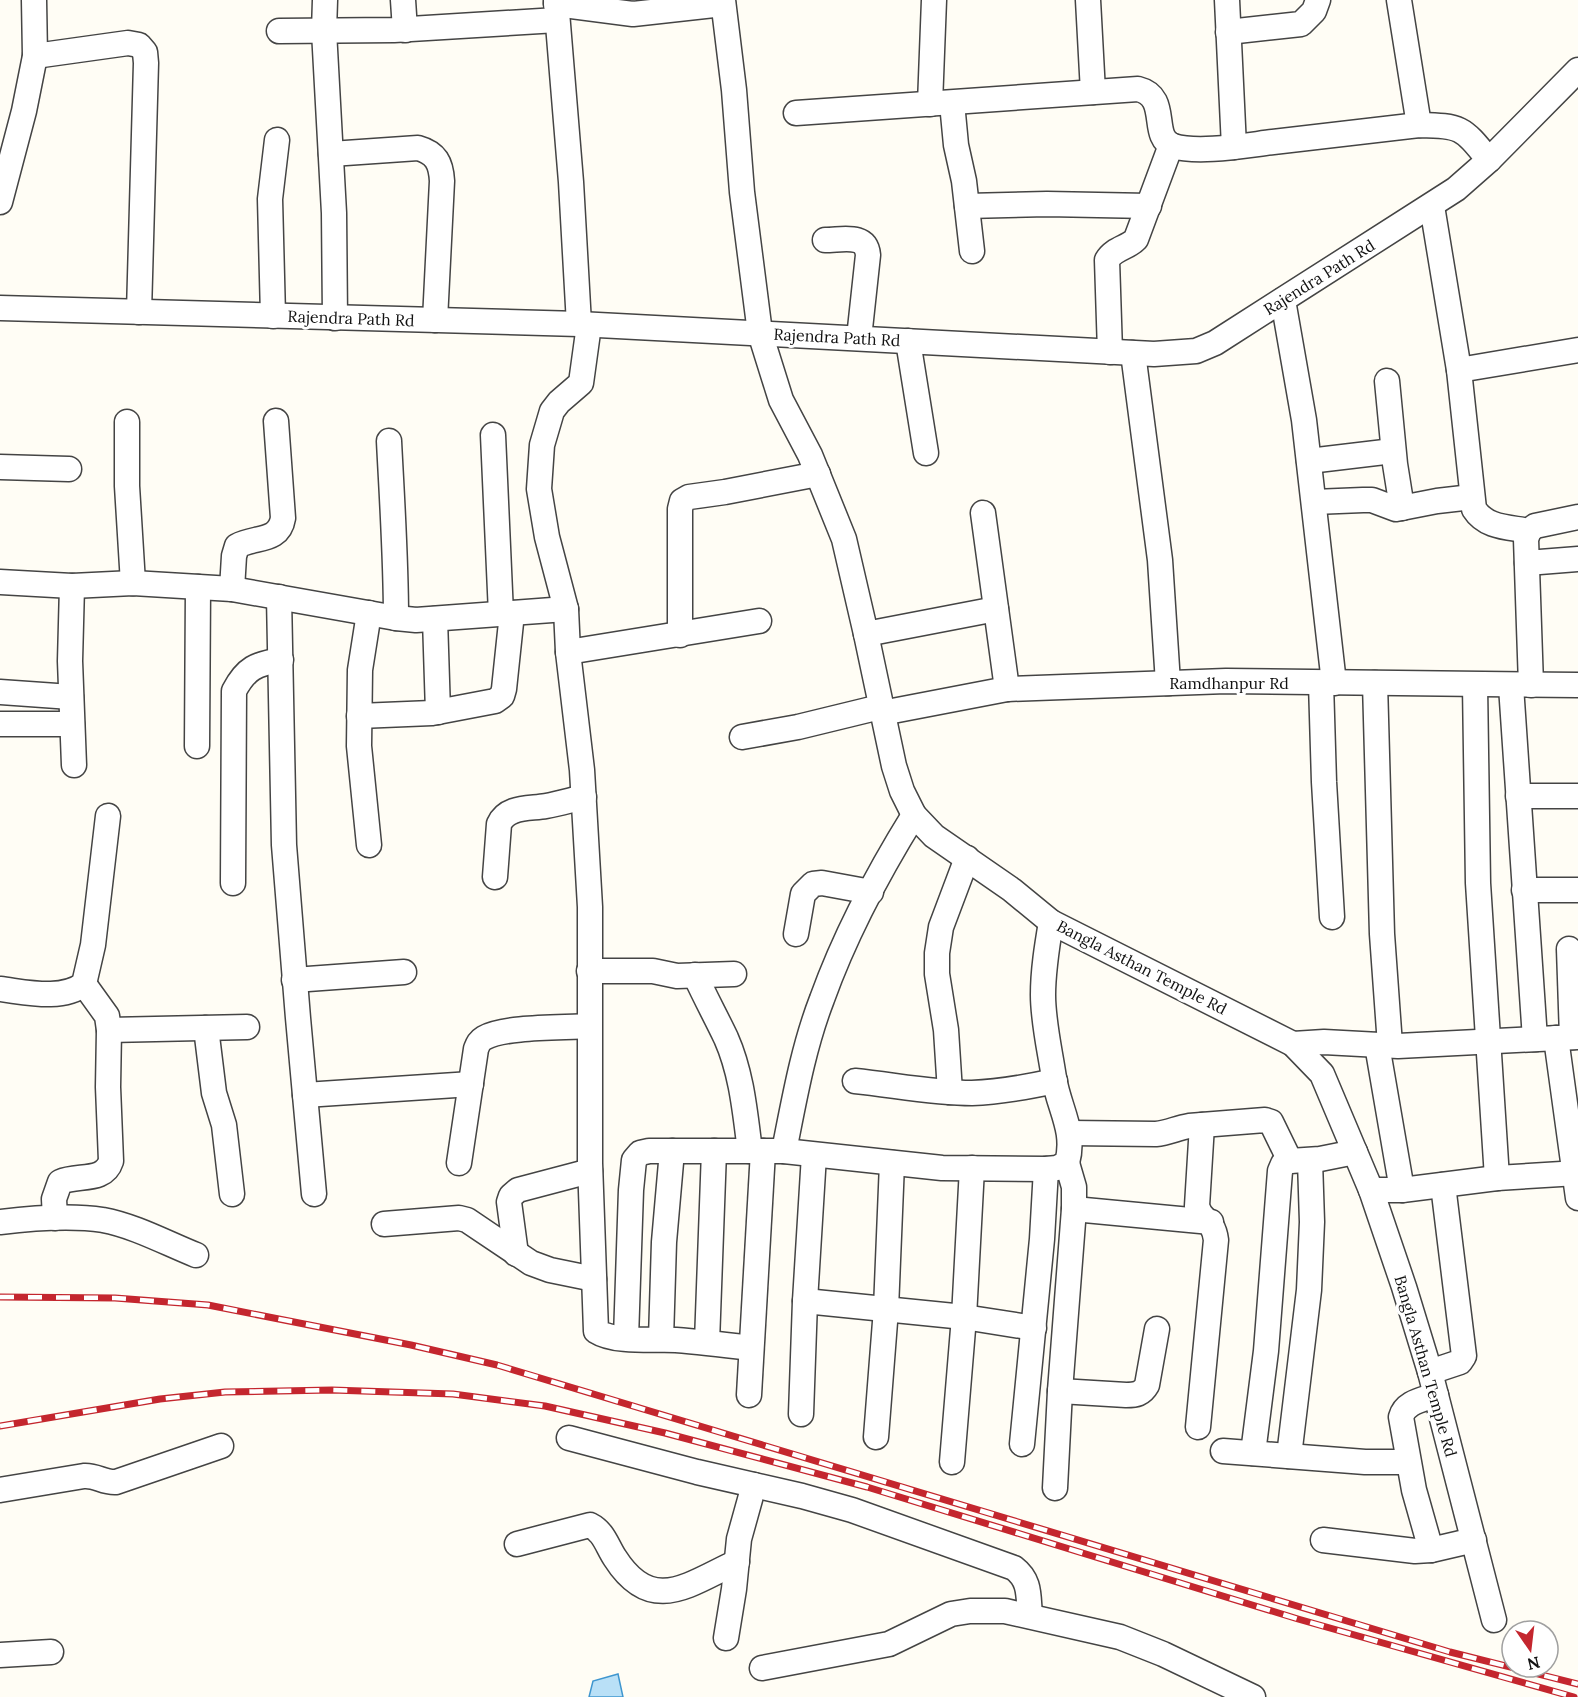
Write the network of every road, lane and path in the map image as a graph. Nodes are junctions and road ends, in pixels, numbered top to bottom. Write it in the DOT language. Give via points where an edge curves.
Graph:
graph roads {
  1 [pos="34,0"];
  2 [pos="325,0"];
  3 [pos="403,0"];
  4 [pos="934,0"];
  5 [pos="1088,0"];
  6 [pos="1227,0"];
  7 [pos="1318,0"];
  8 [pos="1399,0"];
  9 [pos="723,2"];
  10 [pos="556,8"];
  11 [pos="405,30"];
  12 [pos="324,31"];
  13 [pos="279,32"];
  14 [pos="1228,32"];
  15 [pos="35,56"];
  16 [pos="1578,70"];
  17 [pos="1093,92"];
  18 [pos="940,104"];
  19 [pos="796,113"];
  20 [pos="1419,125"];
  21 [pos="277,140"];
  22 [pos="1172,145"];
  23 [pos="1234,147"];
  24 [pos="331,154"];
  25 [pos="1488,160"];
  26 [pos="0,202"];
  27 [pos="967,206"];
  28 [pos="1149,206"];
  29 [pos="1432,206"];
  30 [pos="825,240"];
  31 [pos="972,251"];
  32 [pos="1283,300"];
  33 [pos="0,308"];
  34 [pos="139,312"];
  35 [pos="273,316"];
  36 [pos="335,318"];
  37 [pos="435,320"];
  38 [pos="584,325"];
  39 [pos="760,333"];
  40 [pos="859,338"];
  41 [pos="908,341"];
  42 [pos="1578,350"];
  43 [pos="1122,353"];
  44 [pos="1459,370"];
  45 [pos="1387,381"];
  46 [pos="276,421"];
  47 [pos="126,422"];
  48 [pos="493,435"];
  49 [pos="389,441"];
  50 [pos="1394,451"];
  51 [pos="926,453"];
  52 [pos="1309,461"];
  53 [pos="0,467"];
  54 [pos="69,469"];
  55 [pos="818,474"];
  56 [pos="1472,497"];
  57 [pos="1314,502"];
  58 [pos="1402,508"];
  59 [pos="983,513"];
  60 [pos="1578,517"];
  61 [pos="1529,531"];
  62 [pos="1578,559"];
  63 [pos="1527,562"];
  64 [pos="0,582"];
  65 [pos="133,583"];
  66 [pos="72,586"];
  67 [pos="198,587"];
  68 [pos="232,589"];
  69 [pos="279,597"];
  70 [pos="566,609"];
  71 [pos="996,609"];
  72 [pos="369,614"];
  73 [pos="506,614"];
  74 [pos="396,618"];
  75 [pos="435,619"];
  76 [pos="759,621"];
  77 [pos="867,634"];
  78 [pos="680,635"];
  79 [pos="568,652"];
  80 [pos="281,660"];
  81 [pos="1168,683"];
  82 [pos="1327,683"];
  83 [pos="1375,683"];
  84 [pos="1475,685"];
  85 [pos="1521,685"];
  86 [pos="1578,685"];
  87 [pos="1007,689"];
  88 [pos="0,692"];
  89 [pos="71,697"];
  90 [pos="881,710"];
  91 [pos="438,712"];
  92 [pos="359,716"];
  93 [pos="0,724"];
  94 [pos="72,724"];
  95 [pos="742,737"];
  96 [pos="197,746"];
  97 [pos="74,765"];
  98 [pos="1518,796"];
  99 [pos="1578,796"];
  100 [pos="584,797"];
  101 [pos="914,815"];
  102 [pos="108,816"];
  103 [pos="369,845"];
  104 [pos="967,858"];
  105 [pos="495,877"];
  106 [pos="233,883"];
  107 [pos="1524,890"];
  108 [pos="1578,890"];
  109 [pos="871,892"];
  110 [pos="1332,917"];
  111 [pos="1052,922"];
  112 [pos="796,934"];
  113 [pos="1573,949"];
  114 [pos="1529,950"];
  115 [pos="589,971"];
  116 [pos="404,972"];
  117 [pos="734,974"];
  118 [pos="695,975"];
  119 [pos="294,980"];
  120 [pos="84,984"];
  121 [pos="0,989"];
  122 [pos="589,1026"];
  123 [pos="247,1027"];
  124 [pos="206,1028"];
  125 [pos="109,1030"];
  126 [pos="1560,1038"];
  127 [pos="1488,1041"];
  128 [pos="1293,1044"];
  129 [pos="1383,1045"];
  130 [pos="855,1080"];
  131 [pos="1055,1081"];
  132 [pos="471,1084"];
  133 [pos="950,1092"];
  134 [pos="305,1095"];
  135 [pos="1572,1111"];
  136 [pos="1202,1125"];
  137 [pos="1070,1133"];
  138 [pos="672,1151"];
  139 [pos="714,1151"];
  140 [pos="766,1151"];
  141 [pos="1355,1152"];
  142 [pos="814,1155"];
  143 [pos="1300,1161"];
  144 [pos="459,1163"];
  145 [pos="892,1163"];
  146 [pos="1056,1166"];
  147 [pos="972,1168"];
  148 [pos="590,1171"];
  149 [pos="1576,1174"];
  150 [pos="1497,1178"];
  151 [pos="1443,1185"];
  152 [pos="1371,1190"];
  153 [pos="1402,1190"];
  154 [pos="232,1194"];
  155 [pos="314,1194"];
  156 [pos="1578,1198"];
  157 [pos="1074,1209"];
  158 [pos="55,1218"];
  159 [pos="0,1222"];
  160 [pos="1211,1222"];
  161 [pos="384,1224"];
  162 [pos="516,1254"];
  163 [pos="196,1255"];
  164 [pos="594,1279"];
  165 [pos="805,1301"];
  166 [pos="886,1309"];
  167 [pos="964,1317"];
  168 [pos="1034,1328"];
  169 [pos="1157,1329"];
  170 [pos="626,1338"];
  171 [pos="661,1339"];
  172 [pos="707,1342"];
  173 [pos="751,1348"];
  174 [pos="1433,1384"];
  175 [pos="1060,1391"];
  176 [pos="749,1395"];
  177 [pos="801,1414"];
  178 [pos="1198,1427"];
  179 [pos="876,1437"];
  180 [pos="569,1438"];
  181 [pos="1023,1444"];
  182 [pos="221,1446"];
  183 [pos="1222,1451"];
  184 [pos="1253,1453"];
  185 [pos="1289,1456"];
  186 [pos="952,1462"];
  187 [pos="1408,1462"];
  188 [pos="754,1485"];
  189 [pos="1055,1488"];
  190 [pos="0,1490"];
  191 [pos="1323,1540"];
  192 [pos="1474,1540"];
  193 [pos="517,1544"];
  194 [pos="1431,1550"];
  195 [pos="737,1562"];
  196 [pos="1030,1616"];
  197 [pos="1494,1620"];
  198 [pos="726,1638"];
  199 [pos="51,1652"];
  200 [pos="0,1655"];
  201 [pos="762,1668"];
  202 [pos="1253,1697"];
  1 -- 15 [label="street"];
  2 -- 12 [label="street"];
  3 -- 11 [label="street"];
  4 -- 18 [label="street"];
  5 -- 17 [label="street"];
  6 -- 14 [label="street"];
  7 -- 14 [label="street" via="1314,11 1301,24"];
  8 -- 20 [label="street"];
  9 -- 10 [label="street" via="633,14"];
  9 -- 39 [label="street, Bangla Asthan Temple Rd"];
  10 -- 11 [label="street"];
  10 -- 38 [label="street"];
  11 -- 12 [label="street"];
  12 -- 13 [label="street"];
  12 -- 24 [label="street"];
  14 -- 23 [label="street"];
  15 -- 26 [label="street"];
  15 -- 34 [label="street" via="128,43 139,45 145,52"];
  16 -- 25 [label="street, Rajendra Path Rd"];
  17 -- 18 [label="street"];
  17 -- 22 [label="street" via="1149,91 1155,99 1162,132"];
  18 -- 19 [label="street"];
  18 -- 27 [label="street" via="956,145"];
  20 -- 23 [label="street"];
  20 -- 25 [label="street" via="1457,128 1467,134"];
  21 -- 35 [label="street" via="269,219"];
  22 -- 23 [label="street"];
  22 -- 28 [label="street"];
  24 -- 36 [label="street"];
  24 -- 37 [label="street" via="418,148 430,151 437,159 442,181"];
  25 -- 29 [label="street, Rajendra Path Rd"];
  27 -- 28 [label="street"];
  27 -- 31 [label="street"];
  28 -- 43 [label="street" via="1136,239 1111,253 1107,260"];
  29 -- 32 [label="street, Rajendra Path Rd"];
  29 -- 44 [label="street"];
  30 -- 40 [label="street" via="863,241 867,246"];
  32 -- 43 [label="street, Rajendra Path Rd" via="1196,351"];
  32 -- 52 [label="street"];
  33 -- 34 [label="street, Rajendra Path Rd"];
  34 -- 35 [label="street, Rajendra Path Rd"];
  35 -- 36 [label="street, Rajendra Path Rd"];
  36 -- 37 [label="street, Rajendra Path Rd"];
  37 -- 38 [label="street, Rajendra Path Rd"];
  38 -- 39 [label="street, Rajendra Path Rd"];
  38 -- 70 [label="street" via="581,383 552,411 542,445 539,489"];
  39 -- 40 [label="street, Rajendra Path Rd"];
  39 -- 55 [label="street, Bangla Asthan Temple Rd" via="781,400"];
  40 -- 41 [label="street, Rajendra Path Rd"];
  41 -- 43 [label="street, Rajendra Path Rd"];
  41 -- 51 [label="street"];
  42 -- 44 [label="street"];
  43 -- 81 [label="street" via="1160,560"];
  44 -- 56 [label="street"];
  45 -- 50 [label="street"];
  46 -- 68 [label="street" via="281,527 277,533 237,546"];
  47 -- 65 [label="street"];
  48 -- 73 [label="street"];
  49 -- 74 [label="street"];
  50 -- 52 [label="street"];
  50 -- 58 [label="street"];
  52 -- 57 [label="street"];
  53 -- 54 [label="street"];
  55 -- 77 [label="street, Bangla Asthan Temple Rd" via="844,539"];
  55 -- 78 [label="street" via="682,501"];
  56 -- 58 [label="street"];
  56 -- 61 [label="street" via="1474,509 1490,524"];
  57 -- 58 [label="street" via="1363,500"];
  57 -- 82 [label="street"];
  59 -- 71 [label="street"];
  60 -- 61 [label="street"];
  61 -- 63 [label="street"];
  62 -- 63 [label="street"];
  63 -- 85 [label="street"];
  64 -- 66 [label="street"];
  65 -- 66 [label="street"];
  65 -- 67 [label="street"];
  66 -- 89 [label="street"];
  67 -- 68 [label="street"];
  67 -- 96 [label="street"];
  68 -- 69 [label="street"];
  69 -- 72 [label="street"];
  69 -- 80 [label="street"];
  70 -- 73 [label="street"];
  70 -- 79 [label="street"];
  71 -- 77 [label="street"];
  71 -- 87 [label="street"];
  72 -- 74 [label="street"];
  72 -- 92 [label="street" via="360,670"];
  73 -- 75 [label="street"];
  73 -- 91 [label="street" via="502,696"];
  74 -- 75 [label="street"];
  75 -- 91 [label="street"];
  76 -- 78 [label="street"];
  77 -- 90 [label="street, Bangla Asthan Temple Rd"];
  78 -- 79 [label="street"];
  79 -- 100 [label="street"];
  80 -- 106 [label="street" via="249,670 234,691"];
  80 -- 119 [label="street" via="284,845"];
  81 -- 82 [label="street, Ramdhanpur Rd"];
  81 -- 87 [label="street, Ramdhanpur Rd"];
  82 -- 83 [label="street, Ramdhanpur Rd"];
  82 -- 110 [label="street" via="1324,782"];
  83 -- 84 [label="street, Ramdhanpur Rd"];
  83 -- 129 [label="street"];
  84 -- 85 [label="street, Ramdhanpur Rd"];
  84 -- 127 [label="street" via="1478,882"];
  85 -- 86 [label="street, Ramdhanpur Rd"];
  85 -- 98 [label="street"];
  87 -- 90 [label="street, Ramdhanpur Rd"];
  88 -- 89 [label="street"];
  89 -- 94 [label="street"];
  90 -- 95 [label="street, Ramdhanpur Rd"];
  90 -- 101 [label="street, Bangla Asthan Temple Rd" via="894,766"];
  91 -- 92 [label="street"];
  92 -- 103 [label="street"];
  93 -- 94 [label="street"];
  94 -- 97 [label="street"];
  98 -- 99 [label="street"];
  98 -- 107 [label="street"];
  100 -- 105 [label="street" via="517,810 502,818"];
  100 -- 115 [label="street"];
  101 -- 104 [label="street, Bangla Asthan Temple Rd" via="934,836"];
  101 -- 109 [label="street"];
  102 -- 120 [label="street" via="93,945"];
  104 -- 111 [label="street, Bangla Asthan Temple Rd"];
  104 -- 133 [label="street" via="940,927 937,954"];
  107 -- 108 [label="street"];
  107 -- 114 [label="street"];
  109 -- 112 [label="street" via="813,884 803,894"];
  109 -- 140 [label="street" via="821,1000 800,1075"];
  111 -- 128 [label="street, Bangla Asthan Temple Rd"];
  111 -- 131 [label="street" via="1043,998"];
  113 -- 114 [label="street"];
  113 -- 126 [label="street"];
  114 -- 126 [label="street"];
  115 -- 118 [label="street"];
  115 -- 122 [label="street"];
  116 -- 119 [label="street"];
  117 -- 118 [label="street"];
  118 -- 140 [label="street" via="726,1038 744,1102"];
  119 -- 134 [label="street"];
  120 -- 121 [label="street" via="76,990 57,993"];
  120 -- 125 [label="street" via="107,1016"];
  122 -- 132 [label="street" via="487,1037 476,1049"];
  122 -- 148 [label="street"];
  123 -- 124 [label="street"];
  124 -- 125 [label="street"];
  124 -- 154 [label="street"];
  125 -- 158 [label="street" via="109,1169 60,1182 54,1199"];
  126 -- 127 [label="street"];
  126 -- 135 [label="street"];
  127 -- 129 [label="street"];
  127 -- 150 [label="street"];
  128 -- 129 [label="street"];
  128 -- 141 [label="street, Bangla Asthan Temple Rd" via="1322,1074"];
  129 -- 153 [label="street"];
  130 -- 133 [label="street"];
  131 -- 133 [label="street" via="1013,1090"];
  131 -- 137 [label="street"];
  132 -- 134 [label="street"];
  132 -- 144 [label="street"];
  134 -- 155 [label="street"];
  135 -- 149 [label="street"];
  136 -- 137 [label="street" via="1156,1134"];
  136 -- 143 [label="street" via="1271,1122"];
  136 -- 160 [label="street" via="1197,1206 1198,1213"];
  137 -- 146 [label="street" via="1071,1148"];
  138 -- 139 [label="street"];
  138 -- 170 [label="street" via="640,1153 634,1160"];
  138 -- 171 [label="street"];
  139 -- 140 [label="street"];
  139 -- 172 [label="street"];
  140 -- 142 [label="street"];
  140 -- 173 [label="street"];
  141 -- 143 [label="street"];
  141 -- 152 [label="street, Bangla Asthan Temple Rd"];
  142 -- 145 [label="street"];
  142 -- 165 [label="street"];
  143 -- 184 [label="street" via="1283,1164 1280,1171 1266,1351"];
  143 -- 185 [label="street" via="1312,1222 1309,1290"];
  145 -- 147 [label="street"];
  145 -- 166 [label="street"];
  146 -- 147 [label="street"];
  146 -- 157 [label="street" via="1074,1187"];
  146 -- 168 [label="street"];
  147 -- 167 [label="street"];
  148 -- 162 [label="street" via="518,1190 511,1196"];
  148 -- 164 [label="street"];
  149 -- 150 [label="street"];
  149 -- 156 [label="street"];
  150 -- 151 [label="street"];
  151 -- 153 [label="street"];
  151 -- 174 [label="street" via="1464,1356"];
  152 -- 153 [label="street"];
  152 -- 174 [label="street, Bangla Asthan Temple Rd"];
  157 -- 160 [label="street"];
  157 -- 175 [label="street"];
  158 -- 159 [label="street"];
  158 -- 163 [label="street" via="105,1220"];
  160 -- 178 [label="street" via="1216,1240"];
  161 -- 162 [label="street" via="459,1218"];
  162 -- 164 [label="street" via="550,1270"];
  164 -- 170 [label="street" via="596,1331"];
  165 -- 166 [label="street"];
  165 -- 177 [label="street"];
  166 -- 167 [label="street"];
  166 -- 179 [label="street"];
  167 -- 168 [label="street"];
  167 -- 186 [label="street"];
  168 -- 181 [label="street"];
  169 -- 175 [label="street" via="1144,1391 1126,1395"];
  170 -- 171 [label="street"];
  171 -- 172 [label="street"];
  172 -- 173 [label="street"];
  173 -- 176 [label="street"];
  174 -- 187 [label="street" via="1403,1409"];
  174 -- 192 [label="street, Bangla Asthan Temple Rd"];
  175 -- 189 [label="street"];
  180 -- 188 [label="street"];
  182 -- 190 [label="street" via="116,1482 84,1476"];
  183 -- 184 [label="street"];
  184 -- 185 [label="street"];
  185 -- 187 [label="street"];
  187 -- 194 [label="street"];
  188 -- 195 [label="street" via="739,1539"];
  188 -- 196 [label="street" via="852,1510 1014,1568 1024,1575 1028,1587"];
  191 -- 194 [label="street"];
  192 -- 194 [label="street"];
  192 -- 197 [label="street, Bangla Asthan Temple Rd"];
  193 -- 195 [label="street" via="590,1525 600,1533 630,1578 654,1592 676,1588"];
  195 -- 198 [label="street"];
  196 -- 201 [label="street" via="1005,1611 951,1614 888,1644"];
  196 -- 202 [label="street" via="1120,1637"];
  199 -- 200 [label="street"];
}
